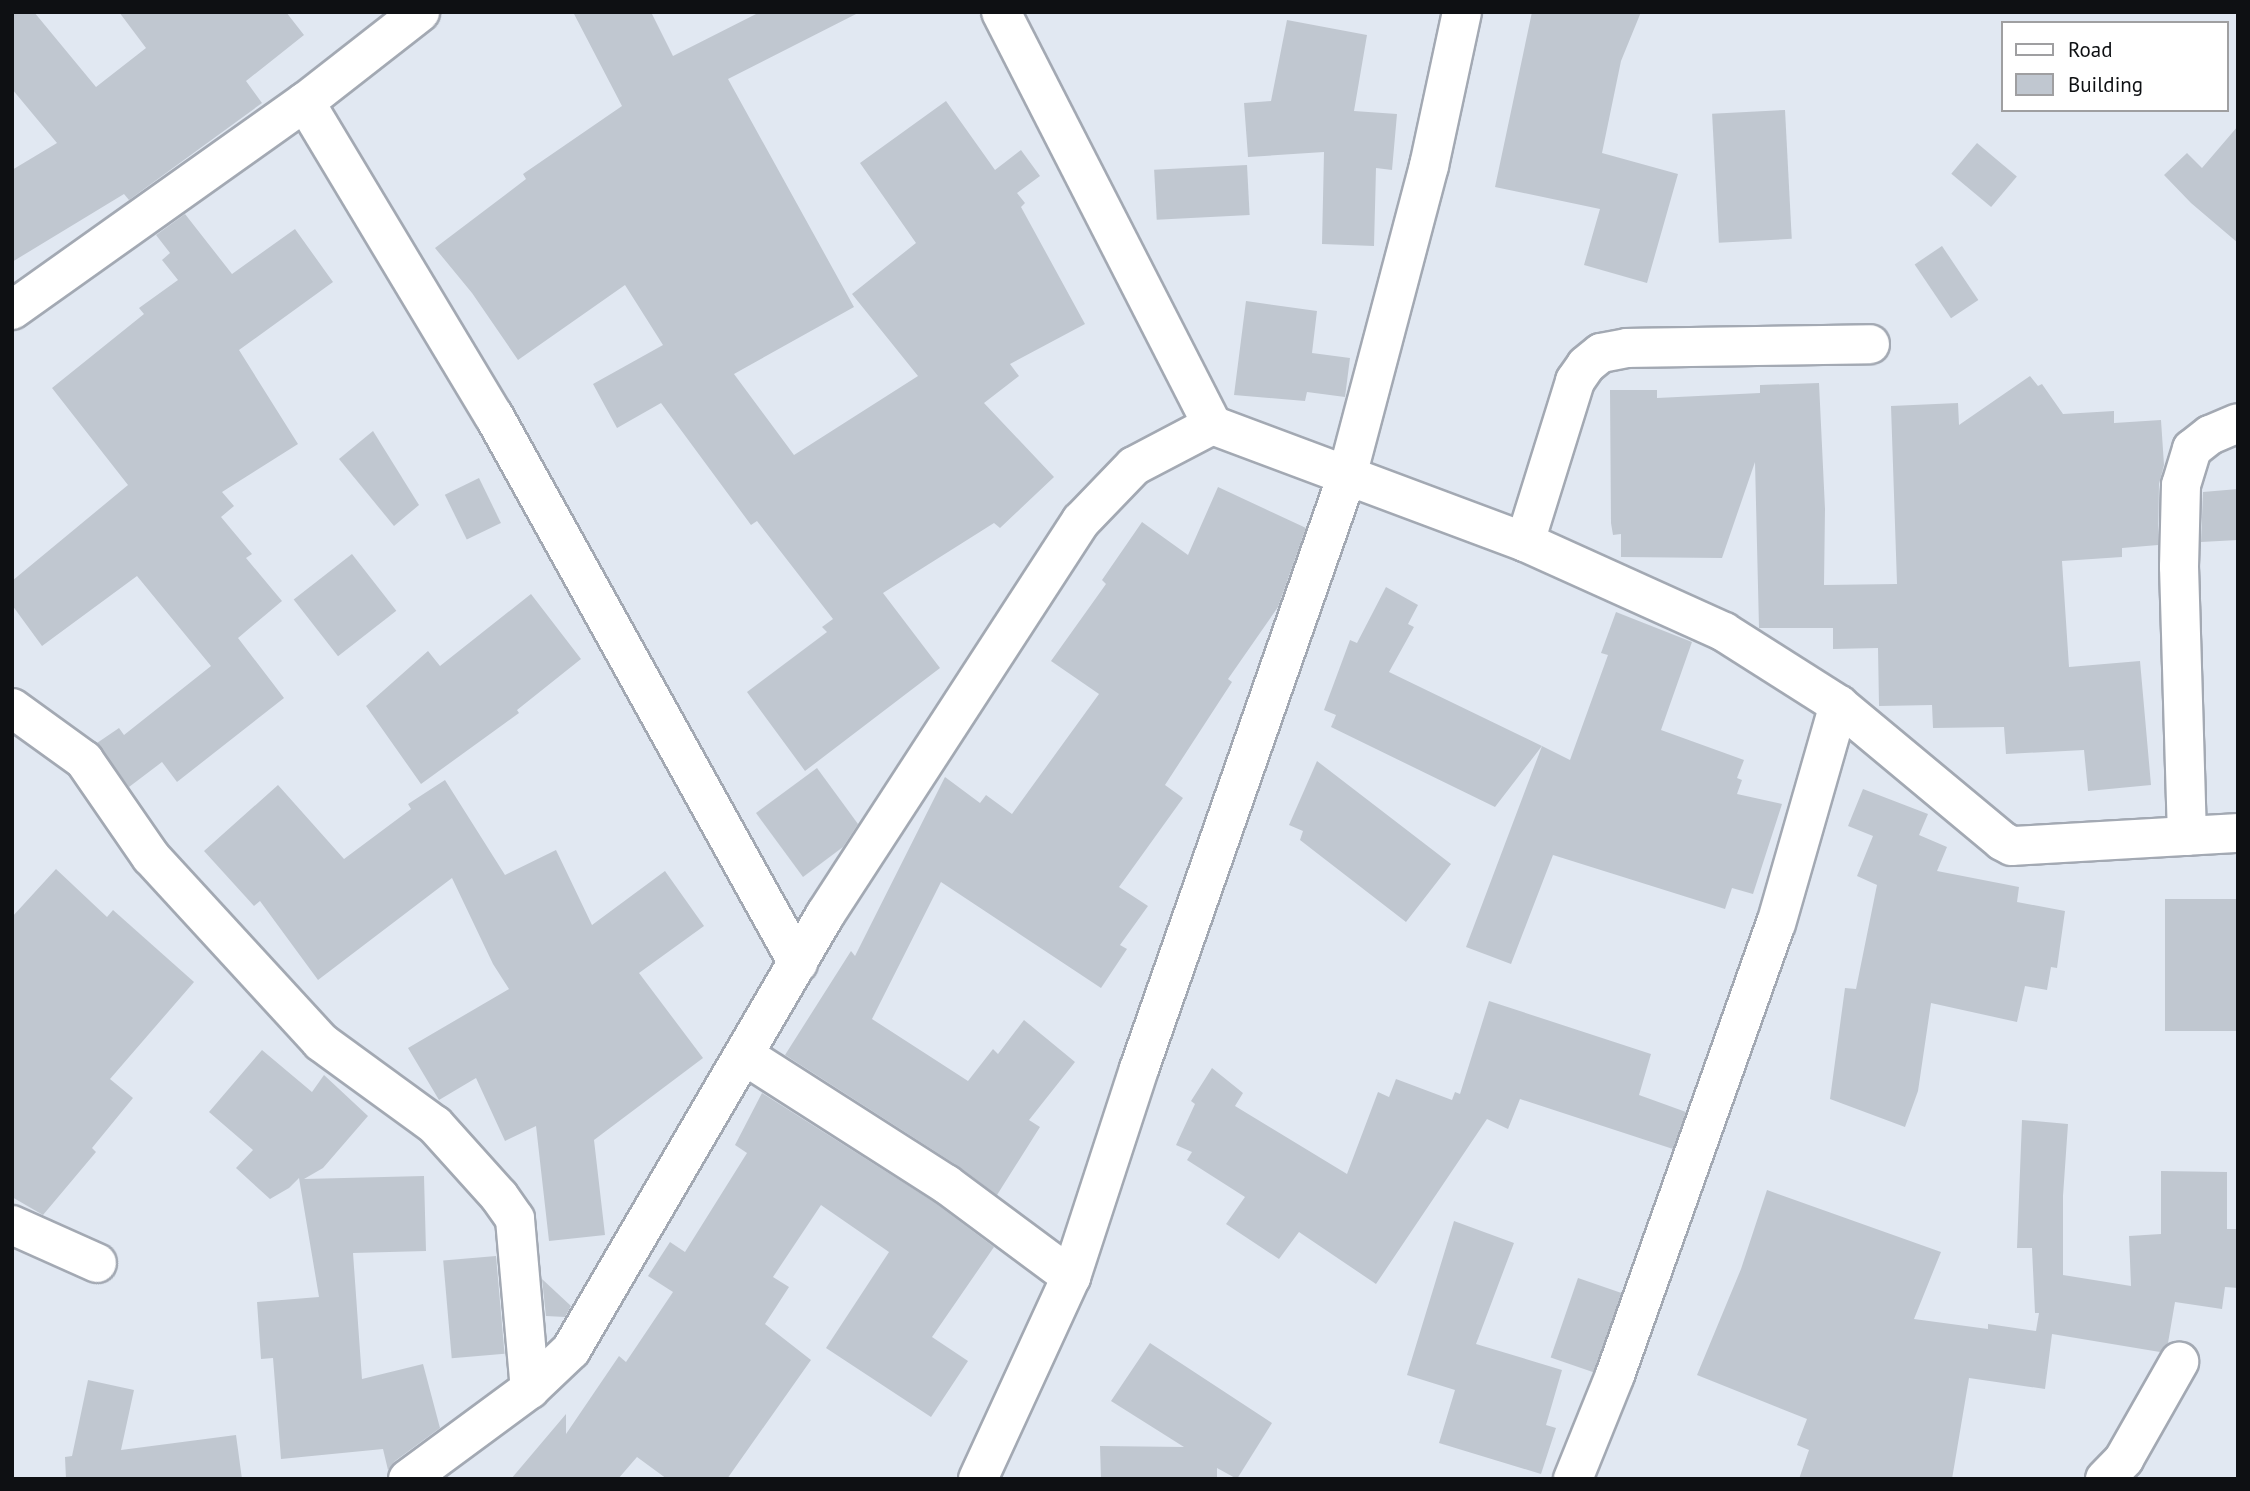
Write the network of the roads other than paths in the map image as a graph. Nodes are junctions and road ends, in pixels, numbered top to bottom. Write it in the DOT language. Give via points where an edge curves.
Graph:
graph roads {
  1 [pos="420,12"];
  2 [pos="1001,12"];
  3 [pos="1462,12"];
  4 [pos="305,102"];
  5 [pos="12,310"];
  6 [pos="1870,344"];
  7 [pos="2238,423"];
  8 [pos="1212,425"];
  9 [pos="1347,476"];
  10 [pos="1525,542"];
  11 [pos="1839,705"];
  12 [pos="12,708"];
  13 [pos="2238,833"];
  14 [pos="2187,836"];
  15 [pos="798,963"];
  16 [pos="744,1055"];
  17 [pos="12,1226"];
  18 [pos="97,1263"];
  19 [pos="1071,1278"];
  20 [pos="2179,1362"];
  21 [pos="530,1389"];
  22 [pos="408,1479"];
  23 [pos="978,1479"];
  24 [pos="1573,1479"];
  25 [pos="2105,1479"];
  1 -- 4 [label="street"];
  2 -- 8 [label="street"];
  3 -- 9 [label="street" via="1429,166"];
  4 -- 5 [label="street"];
  4 -- 15 [label="street" via="494,416"];
  6 -- 10 [label="street" via="1627,348 1601,353 1575,381"];
  7 -- 14 [label="street" via="2192,449 2181,485"];
  8 -- 9 [label="street"];
  8 -- 15 [label="street" via="1134,466 1081,521"];
  9 -- 10 [label="street"];
  9 -- 19 [label="street" via="1139,1069"];
  10 -- 11 [label="street" via="1724,632"];
  11 -- 14 [label="street" via="2012,846"];
  11 -- 24 [label="street" via="1776,924 1615,1375"];
  12 -- 21 [label="street" via="84,760 151,857 321,1042 435,1125 499,1196 515,1219"];
  13 -- 14 [label="street"];
  15 -- 16 [label="street"];
  16 -- 19 [label="street" via="946,1184"];
  16 -- 21 [label="street" via="571,1350"];
  17 -- 18 [label="street"];
  19 -- 23 [label="street"];
  20 -- 25 [label="street" via="2124,1459"];
  21 -- 22 [label="street"];
}
